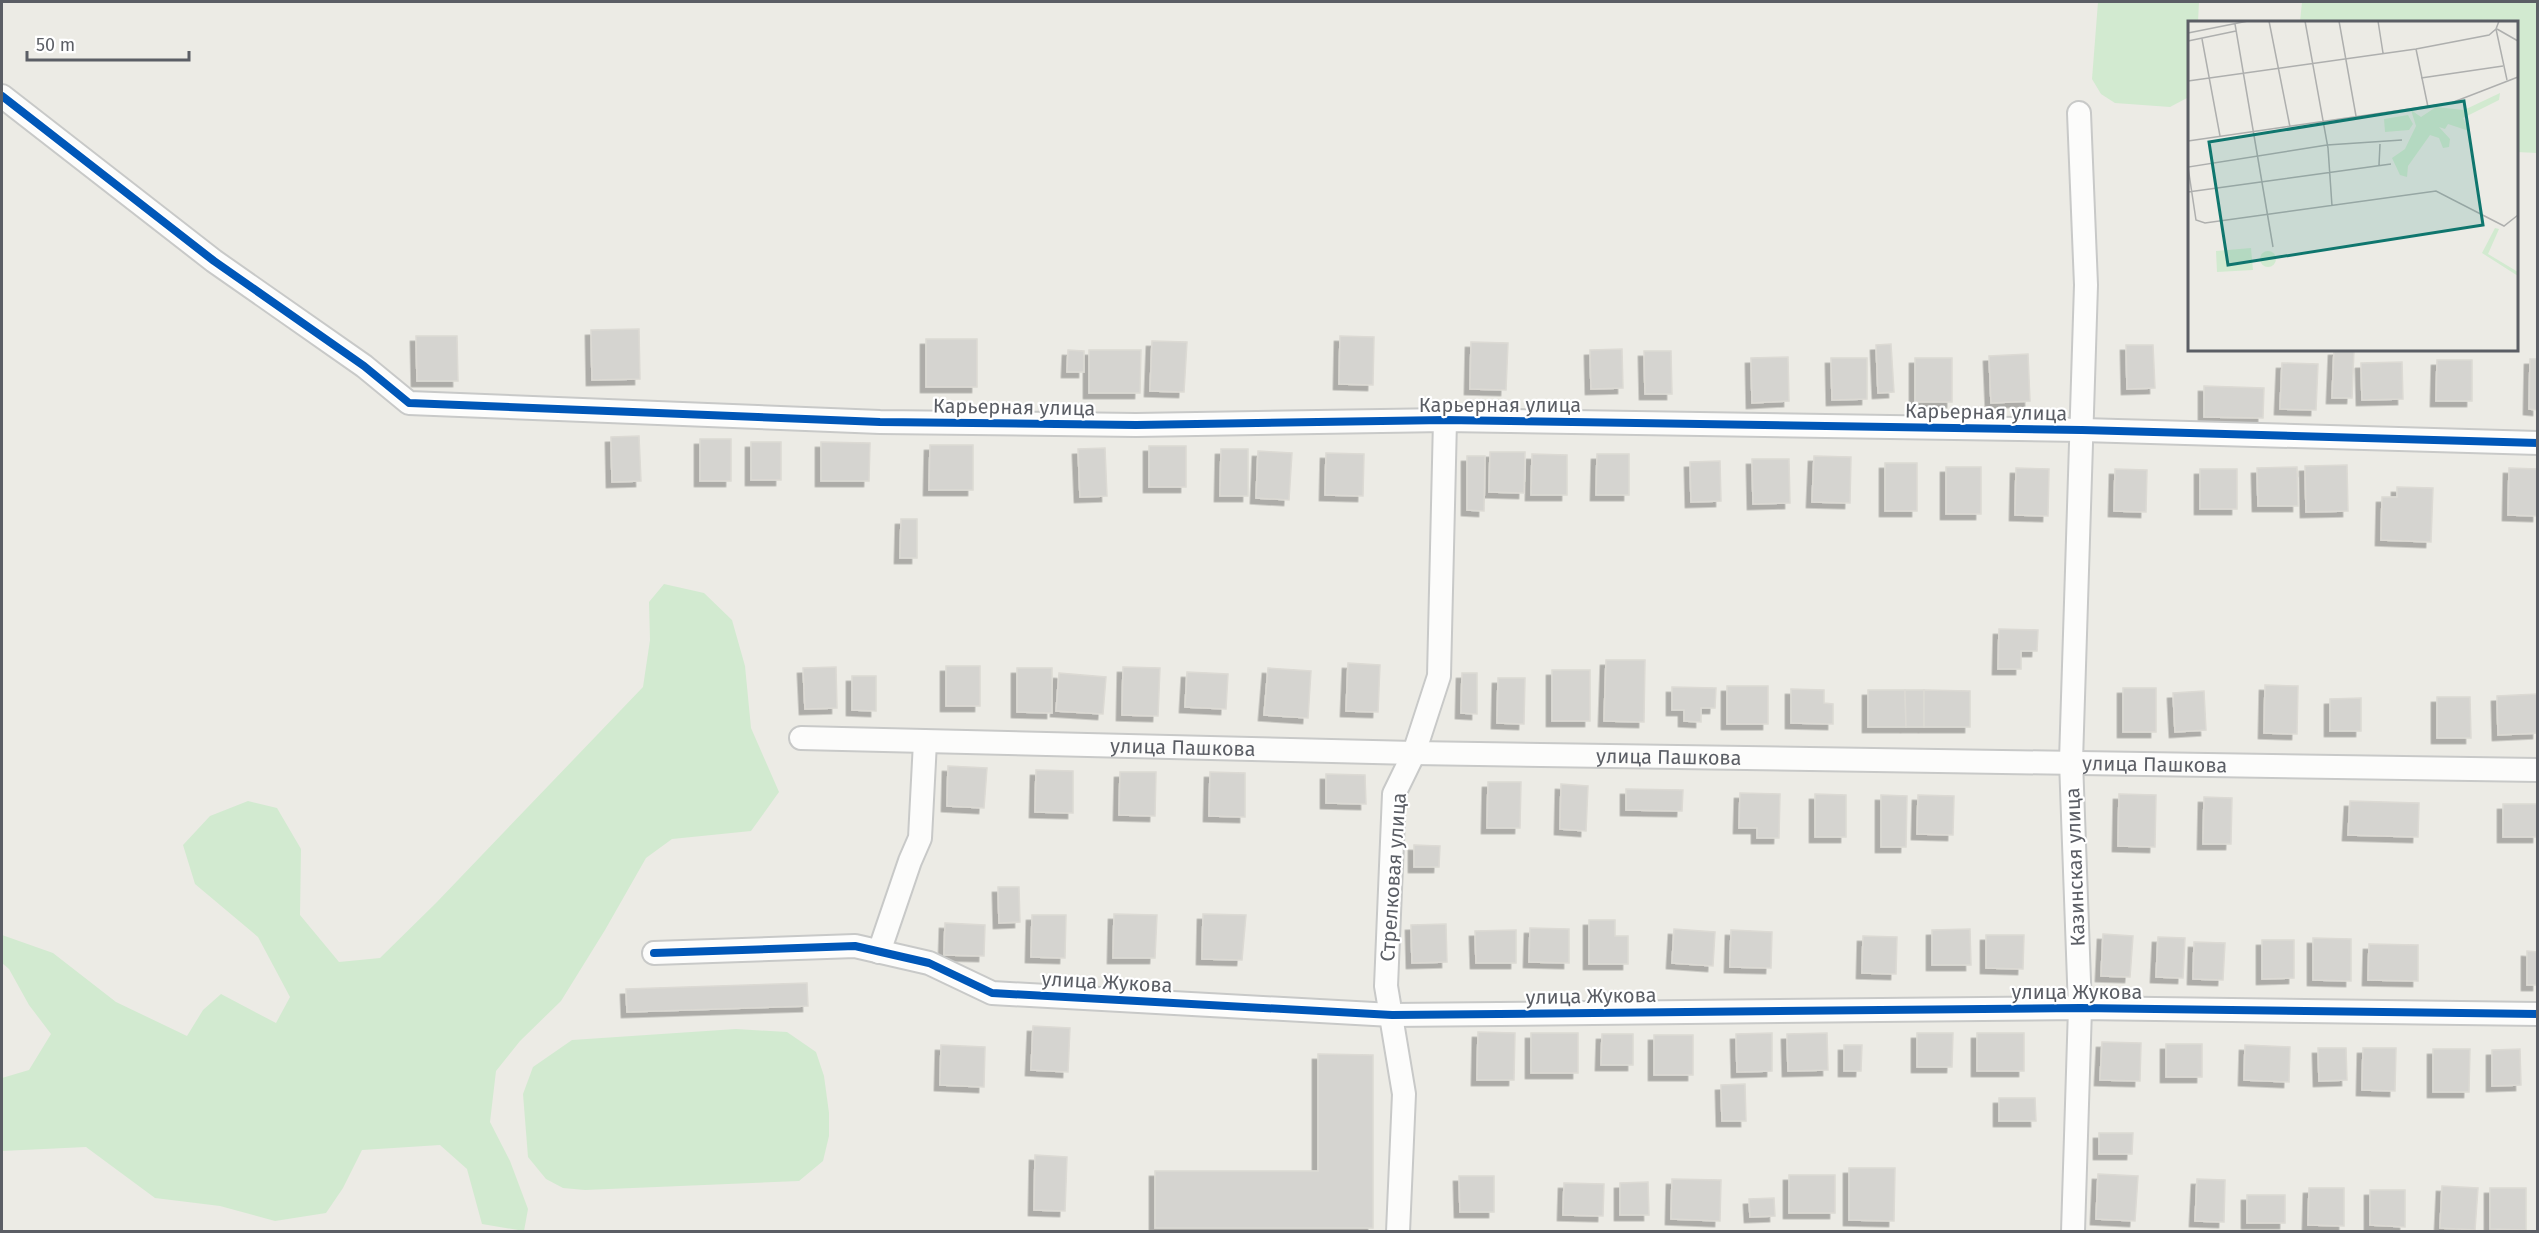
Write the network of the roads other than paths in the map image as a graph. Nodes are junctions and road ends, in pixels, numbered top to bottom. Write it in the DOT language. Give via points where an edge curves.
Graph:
graph roads {
  1 [pos="2,96"];
  2 [pos="2079,113"];
  3 [pos="1445,420"];
  4 [pos="2082,430"];
  5 [pos="2538,443"];
  6 [pos="801,738"];
  7 [pos="925,741"];
  8 [pos="1413,753"];
  9 [pos="2071,761"];
  10 [pos="2538,770"];
  11 [pos="879,952"];
  12 [pos="654,953"];
  13 [pos="2080,1008"];
  14 [pos="2538,1014"];
  15 [pos="1392,1015"];
  16 [pos="1398,1232"];
  17 [pos="2073,1232"];
  1 -- 3 [label="street, Карьерная улица" via="214,261 364,366 409,403 915,422 1136,425"];
  2 -- 4 [label="street, Казинская улица" via="2086,285"];
  3 -- 4 [label="street, Карьерная улица"];
  3 -- 8 [label="street, Стрелковая улица" via="1439,676"];
  4 -- 5 [label="street, Карьерная улица"];
  4 -- 9 [label="street, Казинская улица"];
  6 -- 7 [label="street, улица Пашкова"];
  7 -- 8 [label="street, улица Пашкова"];
  7 -- 11 [label="street" via="920,838"];
  8 -- 9 [label="street, улица Пашкова"];
  8 -- 15 [label="street, Стрелковая улица" via="1394,794 1386,986"];
  9 -- 10 [label="street, улица Пашкова"];
  9 -- 13 [label="street, Казинская улица"];
  11 -- 12 [label="street, улица Жукова" via="855,946"];
  11 -- 15 [label="street, улица Жукова" via="929,963 992,993"];
  13 -- 14 [label="street, улица Жукова"];
  13 -- 15 [label="street, улица Жукова"];
  13 -- 17 [label="street, Казинская улица"];
  15 -- 16 [label="street, Стрелковая улица" via="1404,1094"];
}
